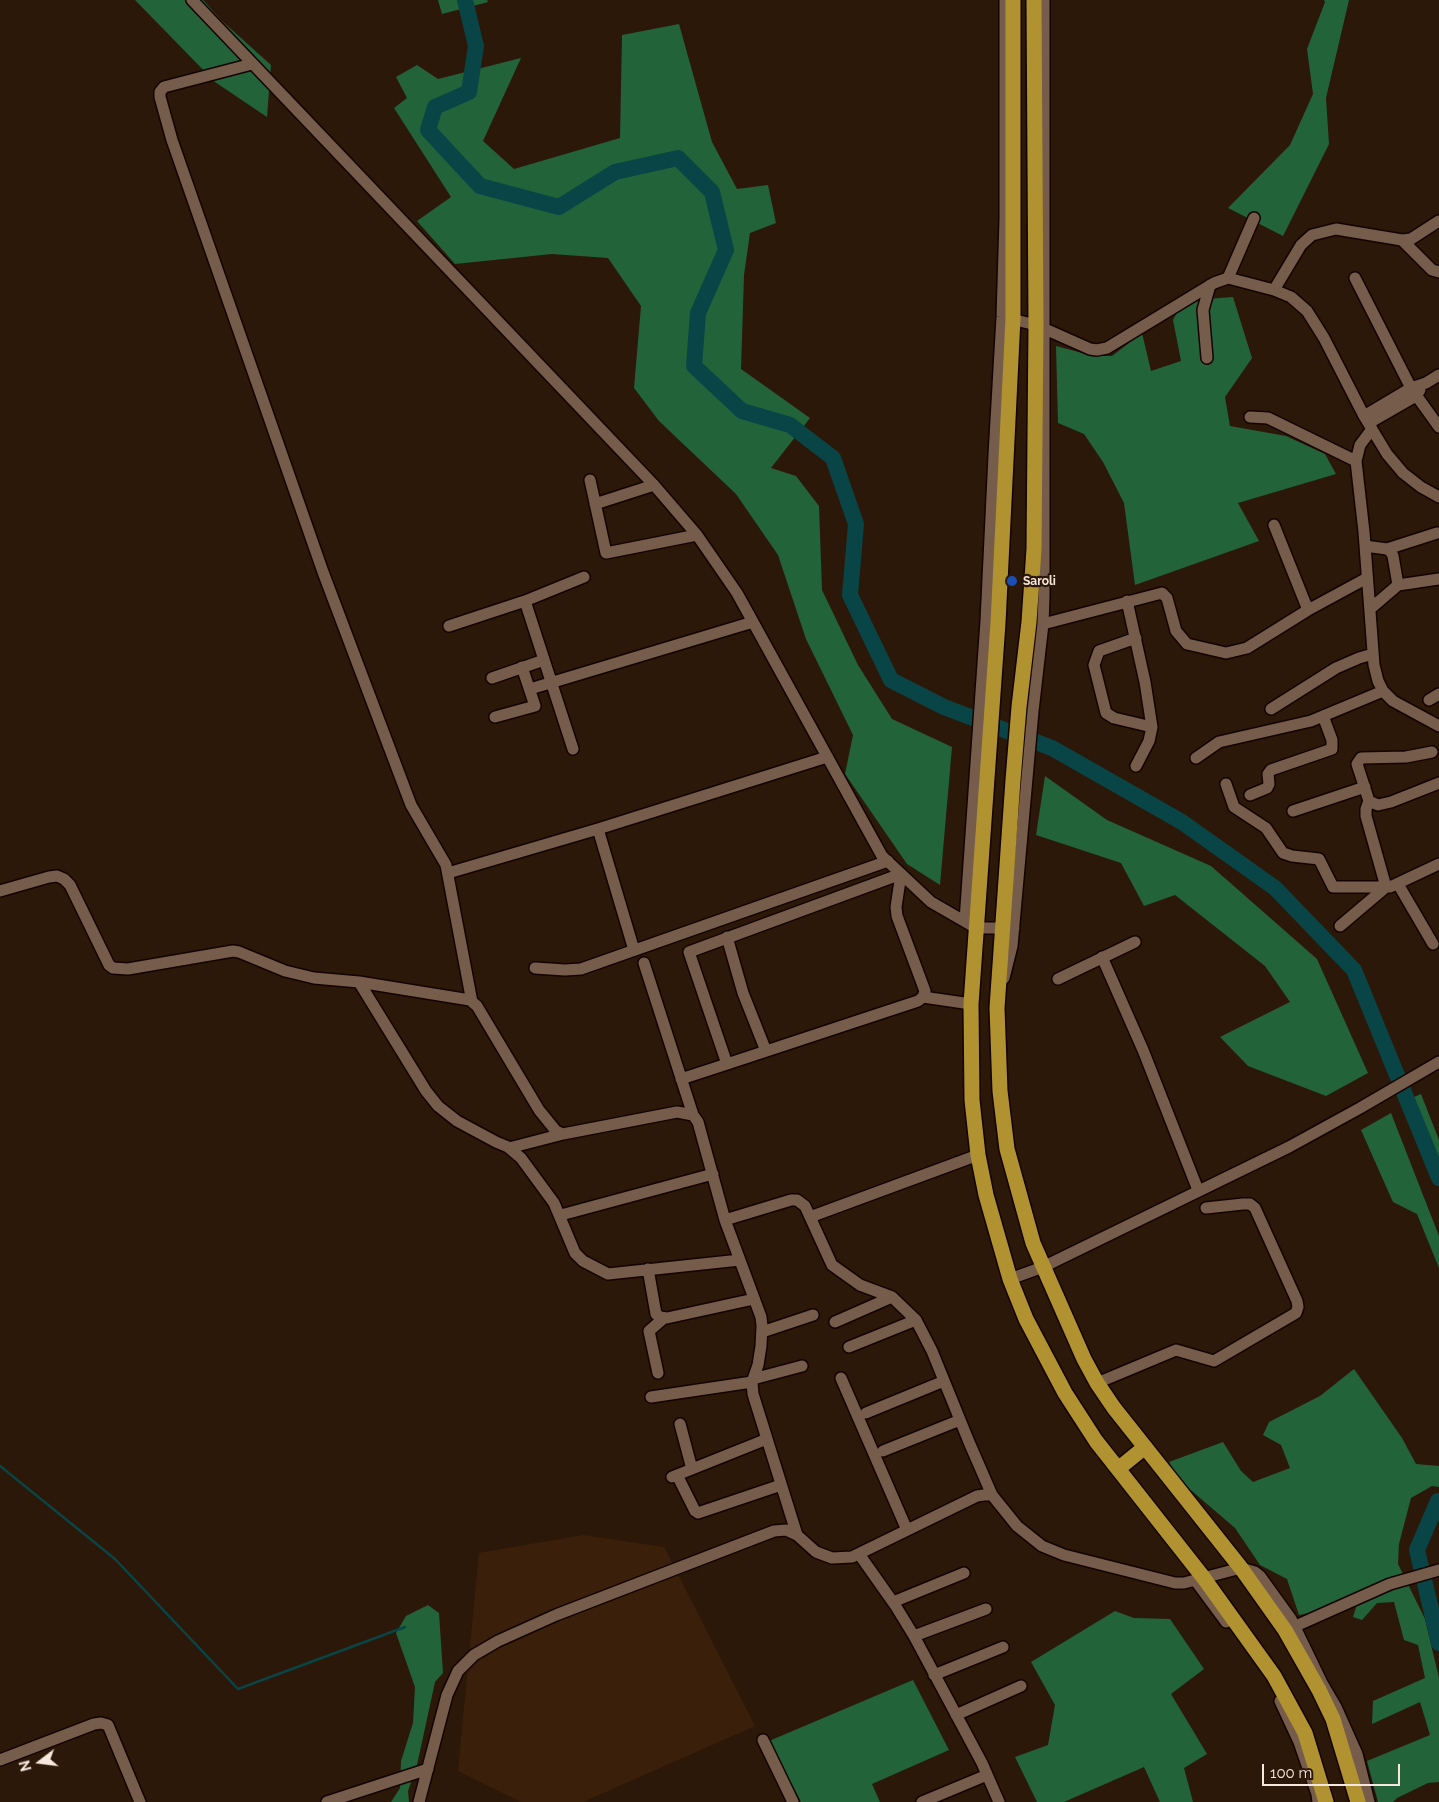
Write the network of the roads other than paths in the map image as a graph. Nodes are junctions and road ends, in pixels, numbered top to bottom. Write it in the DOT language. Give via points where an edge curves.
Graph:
graph roads {
  1 [pos="192,0"];
  2 [pos="1005,0"];
  3 [pos="1013,0"];
  4 [pos="1034,0"];
  5 [pos="1044,0"];
  6 [pos="252,64"];
  7 [pos="1254,218"];
  8 [pos="1439,221"];
  9 [pos="1402,240"];
  10 [pos="1439,272"];
  11 [pos="1355,278"];
  12 [pos="1233,279"];
  13 [pos="1210,285"];
  14 [pos="1274,290"];
  15 [pos="1008,318"];
  16 [pos="1040,327"];
  17 [pos="1207,358"];
  18 [pos="1439,375"];
  19 [pos="1414,392"];
  20 [pos="1250,417"];
  21 [pos="1368,423"];
  22 [pos="1439,427"];
  23 [pos="1356,461"];
  24 [pos="590,480"];
  25 [pos="654,485"];
  26 [pos="1439,497"];
  27 [pos="595,504"];
  28 [pos="1274,525"];
  29 [pos="1437,533"];
  30 [pos="698,534"];
  31 [pos="1365,546"];
  32 [pos="1387,549"];
  33 [pos="584,578"];
  34 [pos="1367,578"];
  35 [pos="1439,579"];
  36 [pos="1398,585"];
  37 [pos="1132,600"];
  38 [pos="525,601"];
  39 [pos="1370,609"];
  40 [pos="1308,610"];
  41 [pos="753,622"];
  42 [pos="1043,624"];
  43 [pos="449,626"];
  44 [pos="1136,638"];
  45 [pos="1373,654"];
  46 [pos="544,660"];
  47 [pos="522,666"];
  48 [pos="492,678"];
  49 [pos="552,682"];
  50 [pos="530,689"];
  51 [pos="1383,691"];
  52 [pos="1439,694"];
  53 [pos="1429,700"];
  54 [pos="1026,709"];
  55 [pos="1271,709"];
  56 [pos="1323,716"];
  57 [pos="495,718"];
  58 [pos="1439,726"];
  59 [pos="1152,728"];
  60 [pos="573,749"];
  61 [pos="1432,752"];
  62 [pos="827,757"];
  63 [pos="1196,758"];
  64 [pos="1136,766"];
  65 [pos="1439,783"];
  66 [pos="1226,784"];
  67 [pos="1365,787"];
  68 [pos="1250,795"];
  69 [pos="1369,801"];
  70 [pos="1292,811"];
  71 [pos="598,829"];
  72 [pos="888,861"];
  73 [pos="1439,864"];
  74 [pos="448,873"];
  75 [pos="901,874"];
  76 [pos="1392,886"];
  77 [pos="0,891"];
  78 [pos="970,925"];
  79 [pos="1340,926"];
  80 [pos="1008,928"];
  81 [pos="726,938"];
  82 [pos="1135,942"];
  83 [pos="1433,944"];
  84 [pos="634,950"];
  85 [pos="1102,957"];
  86 [pos="644,963"];
  87 [pos="536,968"];
  88 [pos="1058,979"];
  89 [pos="359,982"];
  90 [pos="923,997"];
  91 [pos="468,1000"];
  92 [pos="971,1004"];
  93 [pos="766,1051"];
  94 [pos="1439,1062"];
  95 [pos="726,1064"];
  96 [pos="681,1079"];
  97 [pos="693,1115"];
  98 [pos="563,1134"];
  99 [pos="510,1148"];
  100 [pos="978,1155"];
  101 [pos="712,1174"];
  102 [pos="1198,1190"];
  103 [pos="1206,1208"];
  104 [pos="560,1215"];
  105 [pos="810,1217"];
  106 [pos="725,1220"];
  107 [pos="740,1260"];
  108 [pos="1043,1267"];
  109 [pos="648,1269"];
  110 [pos="1010,1279"];
  111 [pos="892,1297"];
  112 [pos="754,1299"];
  113 [pos="813,1315"];
  114 [pos="664,1318"];
  115 [pos="916,1320"];
  116 [pos="835,1322"];
  117 [pos="762,1332"];
  118 [pos="849,1348"];
  119 [pos="802,1366"];
  120 [pos="658,1373"];
  121 [pos="841,1378"];
  122 [pos="753,1381"];
  123 [pos="944,1381"];
  124 [pos="1098,1384"];
  125 [pos="651,1397"];
  126 [pos="866,1413"];
  127 [pos="960,1420"];
  128 [pos="680,1424"];
  129 [pos="767,1439"];
  130 [pos="1145,1447"];
  131 [pos="883,1451"];
  132 [pos="692,1469"];
  133 [pos="1118,1469"];
  134 [pos="781,1485"];
  135 [pos="992,1495"];
  136 [pos="907,1530"];
  137 [pos="797,1535"];
  138 [pos="860,1554"];
  139 [pos="1241,1568"];
  140 [pos="1433,1572"];
  141 [pos="964,1573"];
  142 [pos="1199,1578"];
  143 [pos="893,1602"];
  144 [pos="986,1609"];
  145 [pos="1290,1628"];
  146 [pos="914,1636"];
  147 [pos="1003,1647"];
  148 [pos="934,1675"];
  149 [pos="1021,1686"];
  150 [pos="956,1715"];
  151 [pos="763,1740"];
  152 [pos="0,1760"];
  153 [pos="428,1769"];
  154 [pos="987,1775"];
  155 [pos="140,1802"];
  156 [pos="327,1802"];
  157 [pos="419,1802"];
  158 [pos="793,1802"];
  159 [pos="922,1802"];
  160 [pos="999,1802"];
  161 [pos="1318,1802"];
  162 [pos="1326,1802"];
  163 [pos="1358,1802"];
  164 [pos="1369,1802"];
  1 -- 6 [label="street"];
  2 -- 15 [label="street"];
  3 -- 15 [label="highway"];
  4 -- 16 [label="highway"];
  5 -- 16 [label="street"];
  6 -- 25 [label="street"];
  6 -- 74 [label="street" via="164,87 160,96 172,140 323,572 412,805 441,854"];
  7 -- 12 [label="street"];
  8 -- 9 [label="street" via="1411,239"];
  9 -- 10 [label="street" via="1432,270"];
  9 -- 14 [label="street" via="1336,229 1312,235 1301,245"];
  11 -- 19 [label="street"];
  12 -- 13 [label="street"];
  12 -- 14 [label="street"];
  13 -- 16 [label="street" via="1107,348 1090,349"];
  13 -- 17 [label="street" via="1203,310"];
  14 -- 21 [label="street" via="1291,297 1307,311"];
  15 -- 16 [label="street"];
  15 -- 78 [label="highway" via="998,623 986,697"];
  16 -- 42 [label="street"];
  16 -- 54 [label="highway"];
  18 -- 19 [label="street"];
  19 -- 21 [label="street"];
  19 -- 22 [label="street"];
  20 -- 23 [label="street" via="1268,418"];
  21 -- 23 [label="street"];
  21 -- 26 [label="street" via="1403,473"];
  23 -- 31 [label="street"];
  24 -- 27 [label="street"];
  25 -- 27 [label="street"];
  25 -- 30 [label="street"];
  27 -- 30 [label="street" via="606,553"];
  28 -- 40 [label="street"];
  29 -- 32 [label="street"];
  30 -- 41 [label="street"];
  31 -- 32 [label="street"];
  31 -- 34 [label="street"];
  32 -- 36 [label="street" via="1393,556"];
  33 -- 38 [label="street"];
  34 -- 39 [label="street"];
  34 -- 40 [label="street"];
  35 -- 36 [label="street"];
  36 -- 39 [label="street"];
  37 -- 40 [label="street" via="1162,593 1176,631 1187,644 1226,653 1247,648"];
  37 -- 42 [label="street"];
  37 -- 44 [label="street"];
  38 -- 43 [label="street"];
  38 -- 46 [label="street"];
  39 -- 45 [label="street"];
  41 -- 49 [label="street"];
  41 -- 62 [label="street"];
  42 -- 54 [label="street"];
  44 -- 59 [label="street"];
  44 -- 59 [label="street" via="1099,650 1094,665 1106,713"];
  45 -- 51 [label="street"];
  45 -- 55 [label="street" via="1336,668"];
  46 -- 47 [label="street"];
  46 -- 49 [label="street"];
  47 -- 48 [label="street"];
  47 -- 50 [label="street"];
  49 -- 50 [label="street"];
  49 -- 60 [label="street"];
  50 -- 57 [label="street" via="536,706"];
  51 -- 56 [label="street"];
  51 -- 58 [label="street" via="1393,701"];
  52 -- 53 [label="street"];
  54 -- 80 [label="highway"];
  56 -- 63 [label="street" via="1303,724 1219,742"];
  56 -- 68 [label="street" via="1332,749 1271,770 1267,788"];
  59 -- 64 [label="street"];
  61 -- 67 [label="street" via="1406,757 1361,758 1357,764"];
  62 -- 71 [label="street"];
  62 -- 72 [label="street" via="882,856"];
  65 -- 69 [label="street" via="1391,802 1378,805"];
  66 -- 76 [label="street" via="1234,807 1266,828 1282,853 1319,859 1333,887"];
  67 -- 69 [label="street"];
  67 -- 70 [label="street"];
  69 -- 76 [label="street" via="1366,816"];
  71 -- 74 [label="street"];
  71 -- 84 [label="street"];
  72 -- 75 [label="street"];
  72 -- 84 [label="street"];
  73 -- 76 [label="street"];
  74 -- 91 [label="street"];
  75 -- 78 [label="street" via="931,902"];
  75 -- 81 [label="street"];
  75 -- 90 [label="street" via="897,916 924,991"];
  76 -- 79 [label="street"];
  76 -- 83 [label="street"];
  77 -- 89 [label="street" via="49,877 64,879 70,884 112,968 128,969 233,951 285,971 321,979"];
  78 -- 80 [label="street"];
  78 -- 92 [label="highway"];
  80 -- 108 [label="highway" via="997,1008 1000,1091 1007,1149"];
  81 -- 93 [label="street"];
  81 -- 95 [label="street" via="689,952"];
  82 -- 85 [label="street"];
  84 -- 87 [label="street" via="581,969"];
  85 -- 88 [label="street"];
  85 -- 102 [label="street"];
  86 -- 96 [label="street"];
  89 -- 91 [label="street"];
  89 -- 99 [label="street" via="426,1092 438,1106 457,1121"];
  90 -- 92 [label="street"];
  90 -- 93 [label="street"];
  91 -- 98 [label="street" via="477,1006 539,1110 556,1131"];
  92 -- 100 [label="highway" via="972,1100"];
  93 -- 95 [label="street"];
  94 -- 102 [label="street" via="1289,1147"];
  95 -- 96 [label="street"];
  96 -- 97 [label="street"];
  97 -- 98 [label="street" via="677,1112"];
  97 -- 101 [label="street" via="698,1122"];
  98 -- 99 [label="street"];
  99 -- 104 [label="street" via="521,1158"];
  100 -- 105 [label="street"];
  100 -- 110 [label="highway"];
  101 -- 104 [label="street"];
  101 -- 106 [label="street"];
  102 -- 108 [label="street"];
  103 -- 124 [label="street" via="1250,1204 1255,1208 1297,1301 1296,1312 1214,1361 1176,1350"];
  104 -- 109 [label="street" via="575,1253 583,1261 608,1274"];
  105 -- 106 [label="street" via="805,1206 791,1200"];
  105 -- 111 [label="street" via="832,1265 860,1285"];
  106 -- 107 [label="street"];
  107 -- 109 [label="street"];
  107 -- 112 [label="street"];
  108 -- 110 [label="street"];
  108 -- 124 [label="highway"];
  109 -- 114 [label="street" via="656,1314"];
  110 -- 133 [label="highway" via="1026,1319 1065,1393"];
  111 -- 115 [label="street"];
  111 -- 116 [label="street"];
  112 -- 114 [label="street"];
  112 -- 117 [label="street" via="761,1317"];
  113 -- 117 [label="street"];
  114 -- 120 [label="street" via="650,1331"];
  115 -- 118 [label="street"];
  115 -- 123 [label="street"];
  117 -- 122 [label="street"];
  119 -- 122 [label="street"];
  121 -- 136 [label="street"];
  122 -- 125 [label="street"];
  122 -- 129 [label="street" via="753,1394"];
  123 -- 126 [label="street"];
  123 -- 127 [label="street"];
  124 -- 130 [label="highway"];
  127 -- 131 [label="street"];
  127 -- 135 [label="street"];
  128 -- 132 [label="street"];
  129 -- 132 [label="street"];
  129 -- 134 [label="street"];
  130 -- 133 [label="highway"];
  130 -- 139 [label="highway"];
  132 -- 134 [label="street" via="674,1476 698,1512"];
  133 -- 142 [label="highway"];
  134 -- 137 [label="street"];
  135 -- 136 [label="street" via="977,1496"];
  135 -- 142 [label="street" via="1017,1526 1042,1546 1160,1580 1184,1583"];
  136 -- 138 [label="street"];
  137 -- 138 [label="street" via="816,1552 832,1558 852,1558"];
  137 -- 153 [label="street" via="786,1530 774,1531 556,1615 474,1655 458,1671 447,1695"];
  138 -- 143 [label="street"];
  139 -- 142 [label="street"];
  139 -- 145 [label="highway"];
  140 -- 145 [label="street" via="1390,1584"];
  141 -- 143 [label="street"];
  142 -- 161 [label="street" via="1264,1672 1281,1703 1299,1742"];
  142 -- 162 [label="highway" via="1274,1676 1305,1734"];
  143 -- 146 [label="street"];
  144 -- 146 [label="street"];
  145 -- 163 [label="highway" via="1333,1719"];
  145 -- 164 [label="street" via="1344,1724 1357,1754"];
  146 -- 148 [label="street"];
  147 -- 148 [label="street"];
  148 -- 150 [label="street"];
  149 -- 150 [label="street"];
  150 -- 154 [label="street"];
  151 -- 158 [label="street"];
  152 -- 155 [label="street" via="94,1724 108,1725"];
  153 -- 156 [label="street"];
  153 -- 157 [label="street"];
  154 -- 159 [label="street"];
  154 -- 160 [label="street"];
}
